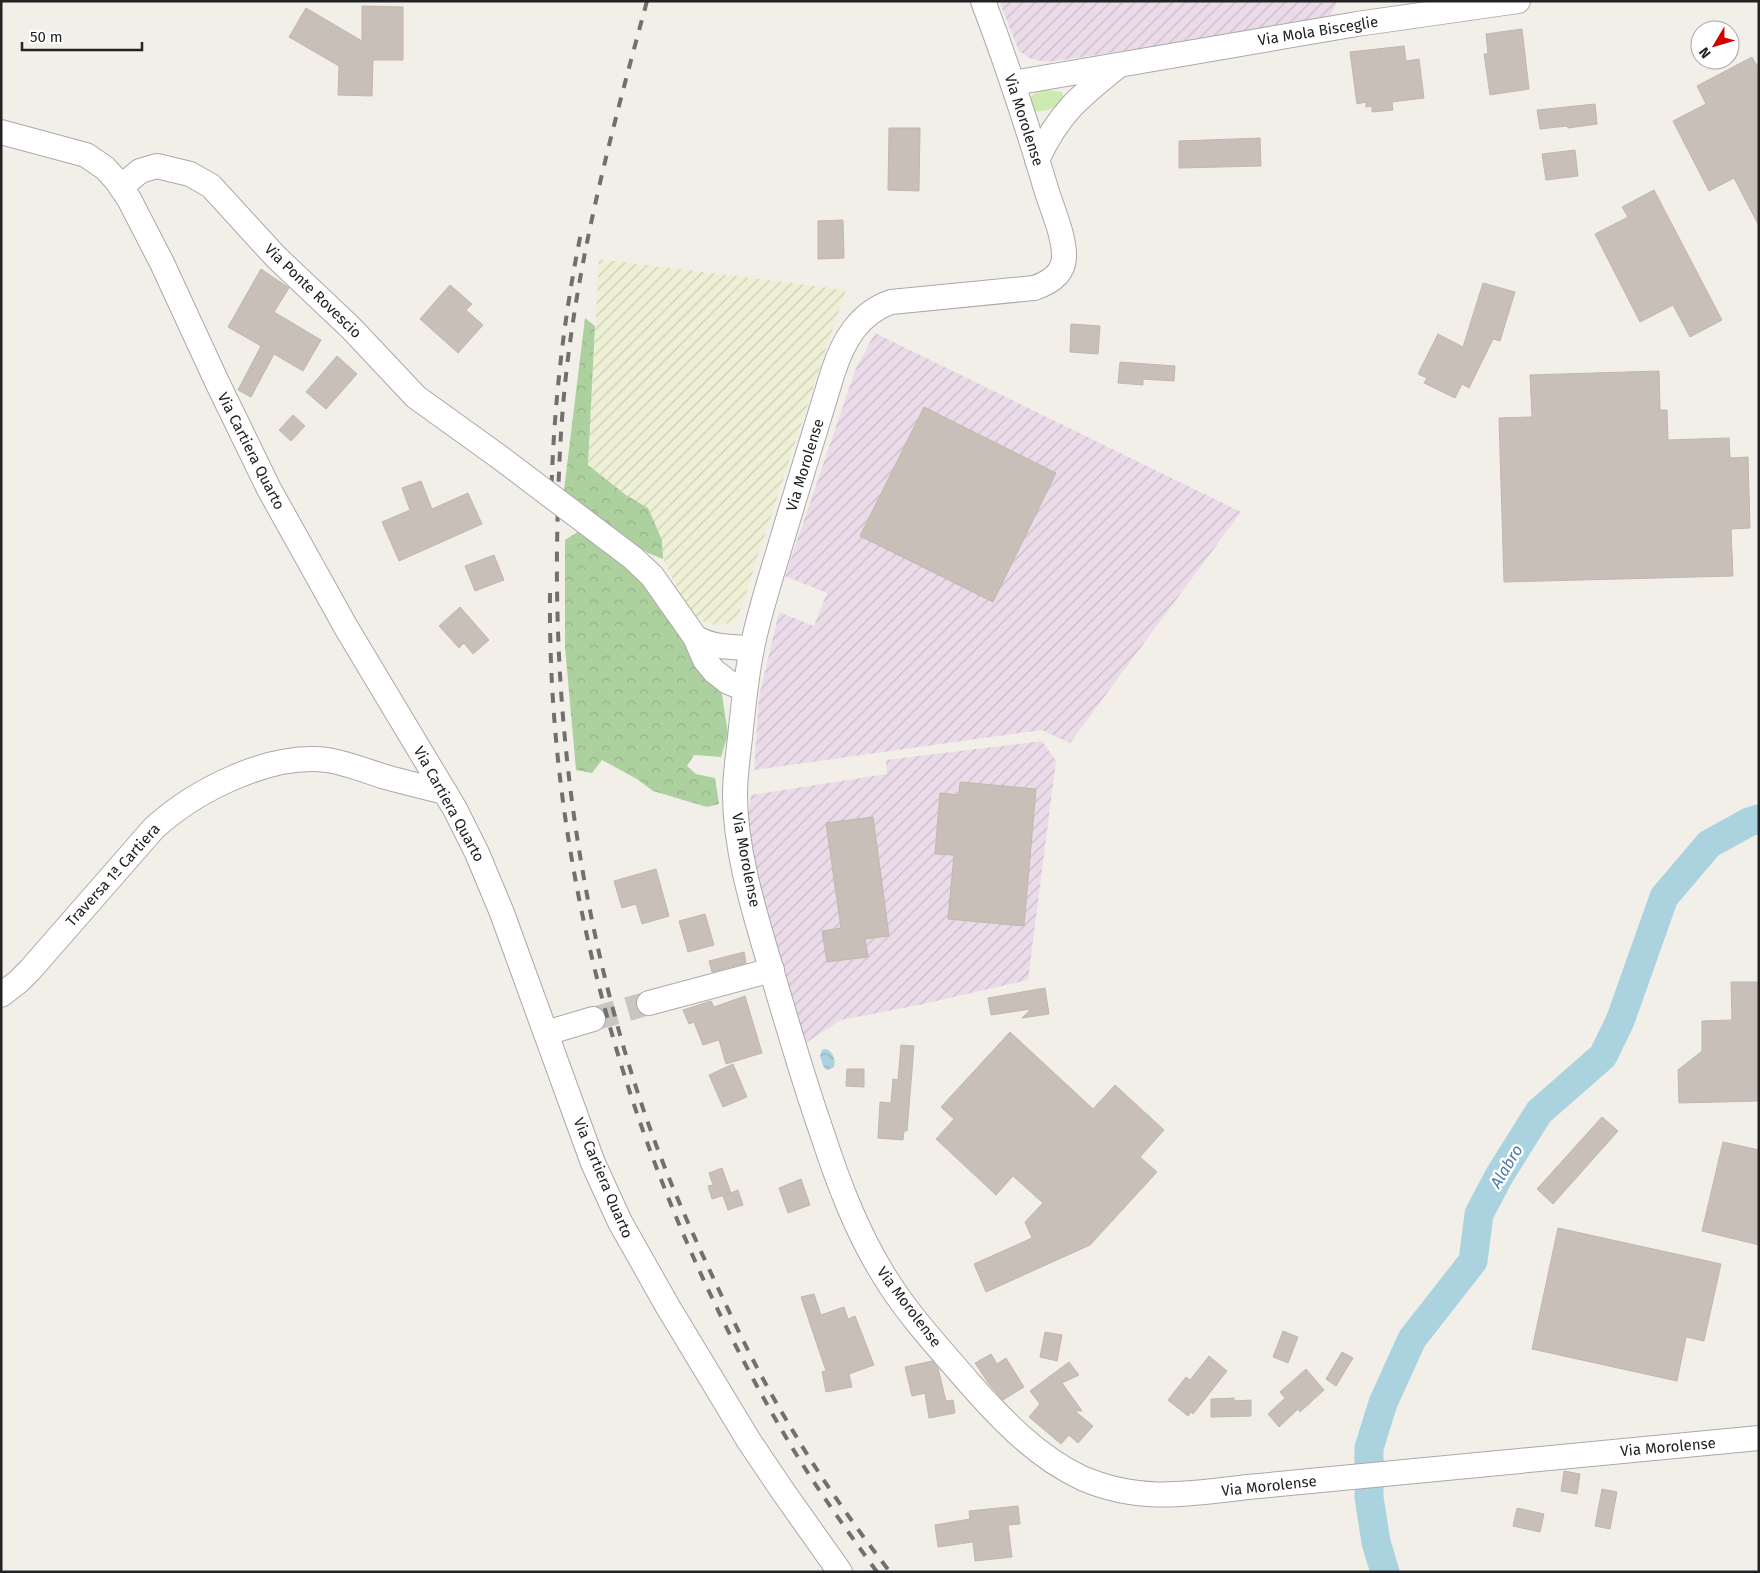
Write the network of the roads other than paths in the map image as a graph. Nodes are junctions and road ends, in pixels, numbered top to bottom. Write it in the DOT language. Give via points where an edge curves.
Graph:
graph roads {
  1 [pos="983,1"];
  2 [pos="1518,1"];
  3 [pos="1120,65"];
  4 [pos="1013,84"];
  5 [pos="1,132"];
  6 [pos="1037,160"];
  7 [pos="121,187"];
  8 [pos="695,637"];
  9 [pos="752,648"];
  10 [pos="745,688"];
  11 [pos="445,792"];
  12 [pos="772,970"];
  13 [pos="1,995"];
  14 [pos="649,1003"];
  15 [pos="593,1019"];
  16 [pos="546,1034"];
  17 [pos="1759,1438"];
  18 [pos="840,1572"];
  1 -- 4 [label="street, Via Morolense"];
  2 -- 3 [label="street, Via Mola Bisceglie" via="1357,24"];
  3 -- 4 [label="street, Via Mola Bisceglie"];
  3 -- 6 [label="street, Via Mola Bisceglie" via="1068,109"];
  4 -- 6 [label="street, Via Morolense"];
  5 -- 7 [label="street, Via Cartiera Quarto" via="86,155 105,168"];
  6 -- 9 [label="street, Via Morolense" via="1062,242 1064,258 1058,274 1048,283 1034,288 891,302 874,310 856,327 841,347"];
  7 -- 8 [label="street, Via Ponte Rovescio, bridge" via="140,171 157,166 190,174 211,186 416,397 646,570"];
  7 -- 11 [label="street, Via Cartiera Quarto" via="162,263 269,489 347,629"];
  8 -- 9 [label="street" via="713,645"];
  8 -- 10 [label="street" via="705,660 718,675"];
  9 -- 10 [label="street, Via Morolense"];
  10 -- 12 [label="street, Via Morolense" via="736,782 736,824"];
  11 -- 13 [label="street, Traversa 1ª Cartiera" via="328,760 278,763 234,779 192,800 154,828 30,970"];
  11 -- 16 [label="street, Via Cartiera Quarto" via="487,875"];
  12 -- 14 [label="street"];
  12 -- 17 [label="street, Via Morolense" via="832,1165 873,1258 895,1292 990,1406 1044,1456 1070,1472 1102,1486 1158,1496"];
  15 -- 16 [label="street"];
  16 -- 18 [label="street, Via Cartiera Quarto" via="603,1186 640,1259 728,1408"];
}
